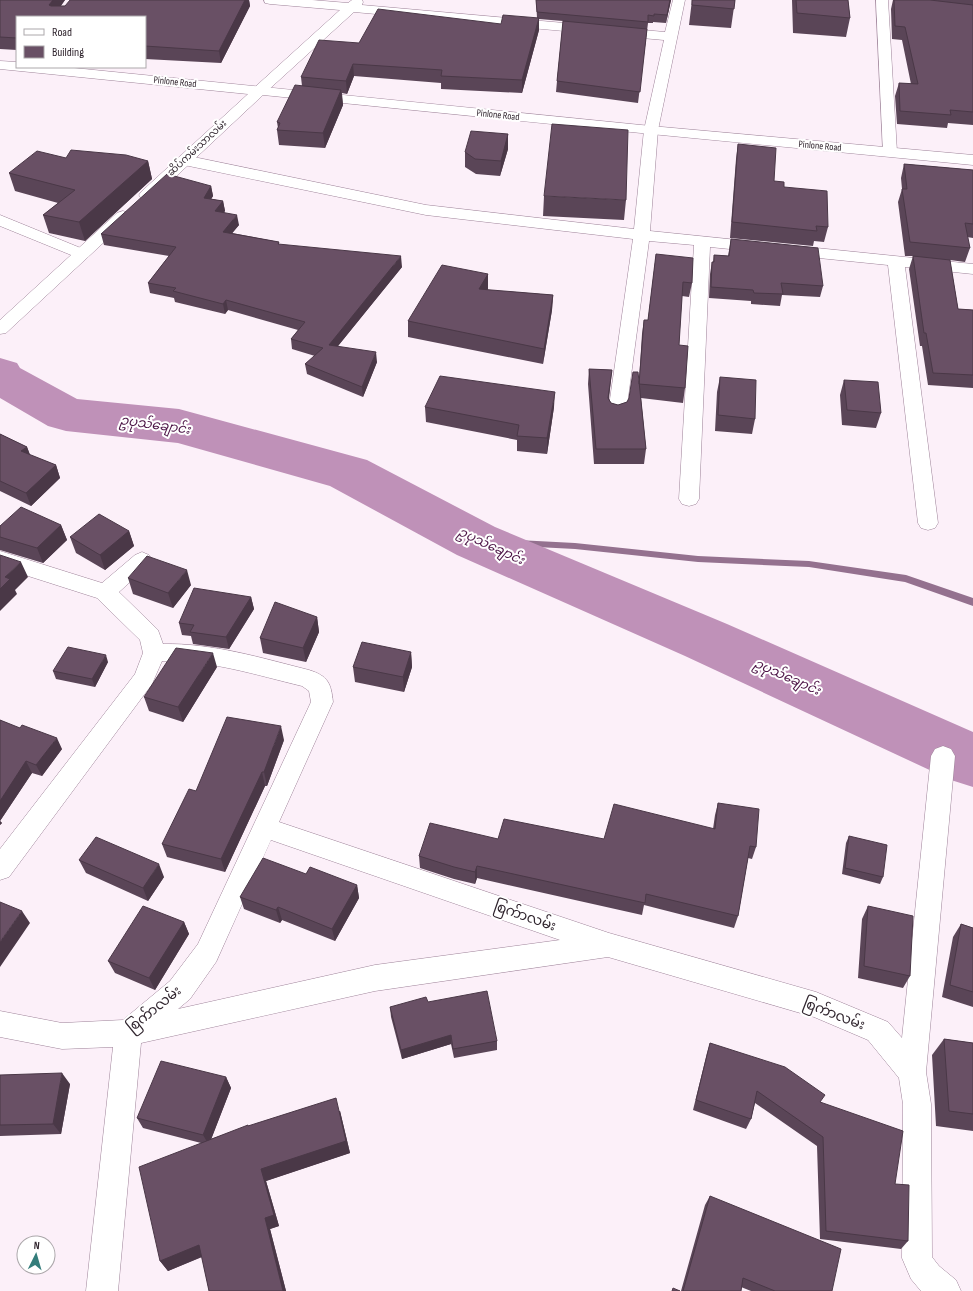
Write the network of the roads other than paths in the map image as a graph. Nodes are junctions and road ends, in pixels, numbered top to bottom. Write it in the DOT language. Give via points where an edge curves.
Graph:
graph roads {
  1 [pos="270,0"];
  2 [pos="679,0"];
  3 [pos="882,1"];
  4 [pos="897,3"];
  5 [pos="355,4"];
  6 [pos="671,37"];
  7 [pos="0,65"];
  8 [pos="16,66"];
  9 [pos="32,68"];
  10 [pos="260,90"];
  11 [pos="651,130"];
  12 [pos="890,152"];
  13 [pos="184,160"];
  14 [pos="973,160"];
  15 [pos="0,220"];
  16 [pos="642,235"];
  17 [pos="702,241"];
  18 [pos="82,254"];
  19 [pos="896,261"];
  20 [pos="973,269"];
  21 [pos="0,329"];
  22 [pos="617,413"];
  23 [pos="688,499"];
  24 [pos="928,523"];
  25 [pos="0,559"];
  26 [pos="142,560"];
  27 [pos="105,592"];
  28 [pos="154,653"];
  29 [pos="944,756"];
  30 [pos="264,827"];
  31 [pos="0,869"];
  32 [pos="609,945"];
  33 [pos="0,1024"];
  34 [pos="128,1033"];
  35 [pos="912,1072"];
  36 [pos="102,1291"];
  37 [pos="945,1291"];
  1 -- 5 [label="street"];
  2 -- 6 [label="street"];
  3 -- 4 [label="street"];
  3 -- 12 [label="street"];
  5 -- 6 [label="street"];
  5 -- 10 [label="street, ဆိပ်ကမ်းသာလမ်း"];
  6 -- 11 [label="street"];
  7 -- 8 [label="street"];
  9 -- 10 [label="street, Pinlone Road"];
  10 -- 11 [label="street, Pinlone Road"];
  10 -- 13 [label="street, ဆိပ်ကမ်းသာလမ်း"];
  11 -- 12 [label="street, Pinlone Road"];
  11 -- 16 [label="street"];
  12 -- 14 [label="street, Pinlone Road"];
  13 -- 16 [label="street" via="426,210"];
  13 -- 18 [label="street, ဆိပ်ကမ်းသာလမ်း"];
  15 -- 18 [label="street"];
  16 -- 17 [label="street"];
  16 -- 22 [label="street"];
  17 -- 19 [label="street"];
  17 -- 23 [label="street"];
  18 -- 21 [label="street, ဆိပ်ကမ်းသာလမ်း"];
  19 -- 20 [label="street"];
  19 -- 24 [label="street"];
  25 -- 27 [label="street"];
  26 -- 27 [label="street"];
  27 -- 28 [label="street" via="150,636"];
  28 -- 30 [label="street" via="203,654 309,679 320,687 322,702"];
  28 -- 31 [label="street" via="144,678"];
  29 -- 35 [label="street"];
  30 -- 32 [label="street, စြက်ာလမ်း"];
  30 -- 34 [label="street, စြက်ာလမ်း" via="207,953 180,990"];
  32 -- 34 [label="street" via="375,978"];
  32 -- 35 [label="street, စြက်ာလမ်း" via="823,1008 878,1031"];
  33 -- 34 [label="street, စြက်ာလမ်း" via="62,1036"];
  34 -- 36 [label="street"];
  35 -- 37 [label="street" via="917,1104 918,1258 920,1268 927,1277"];
}
